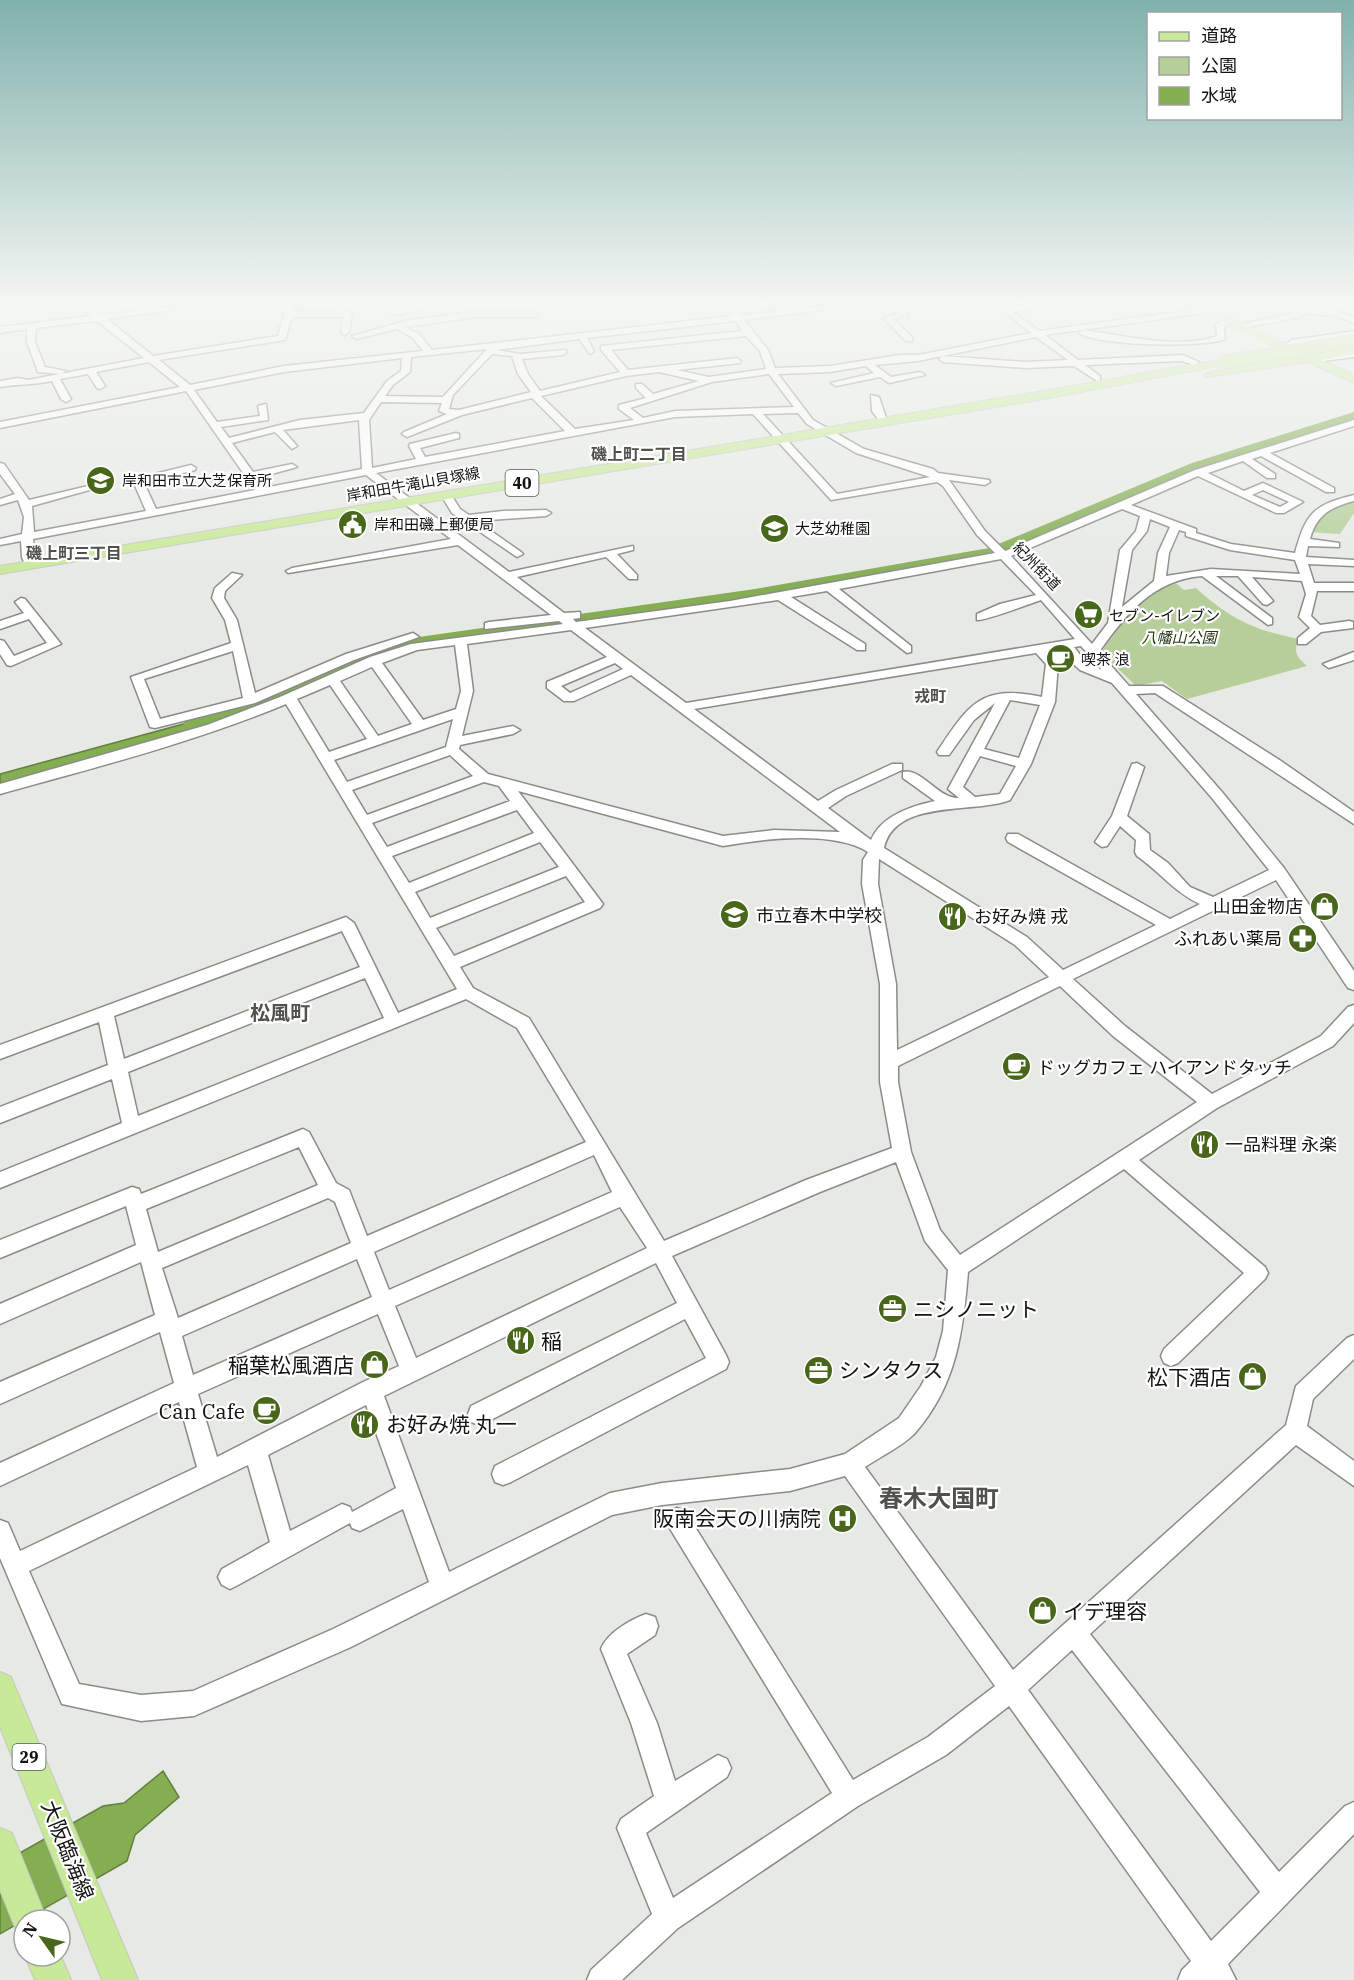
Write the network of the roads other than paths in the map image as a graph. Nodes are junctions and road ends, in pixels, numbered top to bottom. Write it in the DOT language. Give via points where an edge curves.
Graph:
graph roads {
  1 [pos="140,397"];
  2 [pos="195,397"];
  3 [pos="522,397"];
  4 [pos="539,397"];
  5 [pos="651,397"];
  6 [pos="791,397"];
  7 [pos="874,397"];
  8 [pos="1030,397"];
  9 [pos="376,399"];
  10 [pos="447,400"];
  11 [pos="262,406"];
  12 [pos="800,410"];
  13 [pos="755,411"];
  14 [pos="1354,412"];
  15 [pos="459,413"];
  16 [pos="366,417"];
  17 [pos="640,420"];
  18 [pos="885,422"];
  19 [pos="1354,423"];
  20 [pos="0,425"];
  21 [pos="214,425"];
  22 [pos="277,429"];
  23 [pos="573,432"];
  24 [pos="824,432"];
  25 [pos="407,434"];
  26 [pos="456,436"];
  27 [pos="780,440"];
  28 [pos="226,442"];
  29 [pos="1273,443"];
  30 [pos="292,446"];
  31 [pos="1260,451"];
  32 [pos="1243,457"];
  33 [pos="423,462"];
  34 [pos="0,466"];
  35 [pos="292,467"];
  36 [pos="191,468"];
  37 [pos="367,471"];
  38 [pos="1199,472"];
  39 [pos="251,476"];
  40 [pos="1271,476"];
  41 [pos="940,477"];
  42 [pos="985,482"];
  43 [pos="87,489"];
  44 [pos="1330,490"];
  45 [pos="261,491"];
  46 [pos="446,495"];
  47 [pos="1244,495"];
  48 [pos="1354,498"];
  49 [pos="22,500"];
  50 [pos="0,502"];
  51 [pos="408,502"];
  52 [pos="1122,505"];
  53 [pos="152,512"];
  54 [pos="546,513"];
  55 [pos="1145,516"];
  56 [pos="467,519"];
  57 [pos="1176,526"];
  58 [pos="25,536"];
  59 [pos="459,541"];
  60 [pos="0,542"];
  61 [pos="1304,542"];
  62 [pos="1335,545"];
  63 [pos="629,548"];
  64 [pos="999,551"];
  65 [pos="609,553"];
  66 [pos="516,554"];
  67 [pos="1300,558"];
  68 [pos="1354,563"];
  69 [pos="30,565"];
  70 [pos="0,570"];
  71 [pos="292,571"];
  72 [pos="1205,573"];
  73 [pos="1242,573"];
  74 [pos="236,575"];
  75 [pos="507,576"];
  76 [pos="633,577"];
  77 [pos="1160,582"];
  78 [pos="1308,582"];
  79 [pos="830,587"];
  80 [pos="1354,587"];
  81 [pos="1044,596"];
  82 [pos="782,597"];
  83 [pos="1267,601"];
  84 [pos="21,602"];
  85 [pos="30,615"];
  86 [pos="981,617"];
  87 [pos="569,621"];
  88 [pos="1268,621"];
  89 [pos="1113,623"];
  90 [pos="0,625"];
  91 [pos="1349,625"];
  92 [pos="1318,629"];
  93 [pos="460,640"];
  94 [pos="1302,641"];
  95 [pos="0,644"];
  96 [pos="238,645"];
  97 [pos="861,646"];
  98 [pos="1080,646"];
  99 [pos="1038,648"];
  100 [pos="907,649"];
  101 [pos="1354,656"];
  102 [pos="618,657"];
  103 [pos="374,660"];
  104 [pos="1329,664"];
  105 [pos="634,669"];
  106 [pos="332,679"];
  107 [pos="1121,685"];
  108 [pos="1006,695"];
  109 [pos="290,699"];
  110 [pos="250,700"];
  111 [pos="1048,702"];
  112 [pos="685,707"];
  113 [pos="461,712"];
  114 [pos="420,726"];
  115 [pos="513,729"];
  116 [pos="375,741"];
  117 [pos="453,746"];
  118 [pos="976,751"];
  119 [pos="944,752"];
  120 [pos="326,758"];
  121 [pos="1024,764"];
  122 [pos="1137,767"];
  123 [pos="483,777"];
  124 [pos="505,784"];
  125 [pos="344,788"];
  126 [pos="0,789"];
  127 [pos="947,802"];
  128 [pos="970,802"];
  129 [pos="519,803"];
  130 [pos="819,808"];
  131 [pos="1119,817"];
  132 [pos="1354,819"];
  133 [pos="364,821"];
  134 [pos="543,835"];
  135 [pos="1013,838"];
  136 [pos="860,840"];
  137 [pos="1102,842"];
  138 [pos="876,851"];
  139 [pos="385,854"];
  140 [pos="569,869"];
  141 [pos="1279,872"];
  142 [pos="405,890"];
  143 [pos="1214,904"];
  144 [pos="426,925"];
  145 [pos="1170,926"];
  146 [pos="450,964"];
  147 [pos="369,970"];
  148 [pos="1061,979"];
  149 [pos="1354,984"];
  150 [pos="467,992"];
  151 [pos="105,1012"];
  152 [pos="1354,1012"];
  153 [pos="394,1023"];
  154 [pos="0,1052"];
  155 [pos="889,1062"];
  156 [pos="118,1070"];
  157 [pos="1211,1103"];
  158 [pos="0,1115"];
  159 [pos="132,1128"];
  160 [pos="598,1145"];
  161 [pos="902,1152"];
  162 [pos="1125,1159"];
  163 [pos="0,1180"];
  164 [pos="329,1189"];
  165 [pos="624,1197"];
  166 [pos="137,1204"];
  167 [pos="364,1247"];
  168 [pos="0,1249"];
  169 [pos="660,1252"];
  170 [pos="151,1256"];
  171 [pos="958,1267"];
  172 [pos="385,1302"];
  173 [pos="689,1307"];
  174 [pos="0,1314"];
  175 [pos="170,1325"];
  176 [pos="1354,1345"];
  177 [pos="1172,1356"];
  178 [pos="410,1370"];
  179 [pos="187,1388"];
  180 [pos="371,1389"];
  181 [pos="0,1393"];
  182 [pos="478,1414"];
  183 [pos="1295,1431"];
  184 [pos="255,1449"];
  185 [pos="850,1464"];
  186 [pos="210,1473"];
  187 [pos="503,1474"];
  188 [pos="1354,1474"];
  189 [pos="0,1475"];
  190 [pos="409,1493"];
  191 [pos="677,1519"];
  192 [pos="0,1531"];
  193 [pos="283,1547"];
  194 [pos="16,1565"];
  195 [pos="230,1576"];
  196 [pos="443,1588"];
  197 [pos="646,1626"];
  198 [pos="1073,1632"];
  199 [pos="1013,1687"];
  200 [pos="0,1688"];
  201 [pos="718,1768"];
  202 [pos="849,1797"];
  203 [pos="669,1802"];
  204 [pos="1354,1815"];
  205 [pos="2,1851"];
  206 [pos="1277,1892"];
  207 [pos="24,1908"];
  208 [pos="668,1918"];
  209 [pos="1208,1974"];
  210 [pos="610,1977"];
  211 [pos="120,1980"];
  1 -- 20 [label="street"];
  2 -- 21 [label="street"];
  3 -- 15 [label="street"];
  4 -- 23 [label="street"];
  5 -- 17 [label="street" via="622,407"];
  6 -- 12 [label="street"];
  7 -- 18 [label="street"];
  8 -- 18 [label="main road, 岸和田牛滝山貝塚線 / 40"];
  9 -- 10 [label="street"];
  9 -- 16 [label="street"];
  10 -- 15 [label="street" via="444,411"];
  11 -- 21 [label="street" via="265,418"];
  12 -- 13 [label="street"];
  12 -- 24 [label="street"];
  13 -- 17 [label="street" via="684,413"];
  13 -- 27 [label="street"];
  14 -- 29 [label="street"];
  15 -- 25 [label="street"];
  16 -- 22 [label="street"];
  16 -- 37 [label="street"];
  17 -- 23 [label="street"];
  18 -- 24 [label="main road, 岸和田牛滝山貝塚線 / 40"];
  19 -- 29 [label="street"];
  21 -- 28 [label="street"];
  22 -- 28 [label="street"];
  22 -- 30 [label="street"];
  23 -- 33 [label="street"];
  24 -- 27 [label="main road, 岸和田牛滝山貝塚線 / 40"];
  24 -- 41 [label="street" via="872,457"];
  26 -- 33 [label="street" via="414,446"];
  27 -- 41 [label="street" via="835,498"];
  27 -- 46 [label="main road, 岸和田牛滝山貝塚線 / 40"];
  28 -- 39 [label="street"];
  29 -- 31 [label="street"];
  29 -- 64 [label="street" via="1197,463"];
  31 -- 32 [label="street"];
  31 -- 44 [label="street"];
  32 -- 38 [label="street"];
  32 -- 40 [label="street"];
  33 -- 37 [label="street"];
  34 -- 49 [label="street"];
  35 -- 39 [label="street"];
  36 -- 53 [label="street" via="138,482"];
  37 -- 45 [label="street"];
  37 -- 51 [label="street"];
  38 -- 47 [label="street"];
  38 -- 52 [label="street"];
  39 -- 45 [label="street"];
  41 -- 42 [label="street"];
  41 -- 64 [label="street, 紀州街道"];
  43 -- 49 [label="street"];
  45 -- 53 [label="street"];
  46 -- 51 [label="main road, 岸和田牛滝山貝塚線 / 40"];
  46 -- 56 [label="street" via="456,511"];
  48 -- 61 [label="street" via="1329,504 1308,525"];
  49 -- 50 [label="street"];
  49 -- 58 [label="street" via="29,527"];
  51 -- 59 [label="street"];
  51 -- 69 [label="main road, 岸和田牛滝山貝塚線 / 40"];
  52 -- 55 [label="street"];
  52 -- 64 [label="street"];
  53 -- 58 [label="street"];
  54 -- 56 [label="street"];
  55 -- 57 [label="street"];
  55 -- 89 [label="street" via="1141,531 1126,550"];
  56 -- 66 [label="street"];
  57 -- 67 [label="street" via="1228,547"];
  57 -- 77 [label="street" via="1164,544"];
  58 -- 60 [label="street"];
  58 -- 69 [label="street"];
  59 -- 71 [label="street"];
  59 -- 75 [label="street"];
  61 -- 62 [label="street"];
  61 -- 67 [label="street"];
  63 -- 65 [label="street"];
  64 -- 79 [label="street"];
  64 -- 81 [label="street, 紀州街道"];
  64 -- 87 [label="street"];
  65 -- 75 [label="street"];
  65 -- 76 [label="street"];
  67 -- 68 [label="street"];
  67 -- 78 [label="street"];
  69 -- 70 [label="main road, 岸和田牛滝山貝塚線 / 40"];
  72 -- 73 [label="street"];
  72 -- 77 [label="street"];
  72 -- 88 [label="street"];
  73 -- 78 [label="street"];
  73 -- 83 [label="street"];
  74 -- 96 [label="street" via="219,590 218,598 231,620"];
  75 -- 87 [label="street"];
  77 -- 89 [label="street"];
  78 -- 80 [label="street"];
  78 -- 92 [label="street" via="1312,594 1305,617"];
  79 -- 82 [label="street"];
  79 -- 100 [label="street"];
  81 -- 86 [label="street" via="1004,606"];
  81 -- 98 [label="street, 紀州街道"];
  82 -- 87 [label="street"];
  82 -- 97 [label="street"];
  84 -- 85 [label="street"];
  85 -- 90 [label="street"];
  85 -- 95 [label="street" via="55,644 11,662"];
  87 -- 93 [label="street"];
  87 -- 102 [label="street"];
  87 -- 110 [label="street" via="425,634 389,643"];
  89 -- 98 [label="street"];
  91 -- 92 [label="street"];
  92 -- 94 [label="street" via="1306,634"];
  93 -- 103 [label="street" via="414,647"];
  93 -- 113 [label="street" via="467,691"];
  96 -- 110 [label="street"];
  96 -- 110 [label="street" via="137,677 155,724"];
  98 -- 99 [label="street"];
  98 -- 107 [label="street, 紀州街道"];
  98 -- 107 [label="street" via="1071,657 1077,663"];
  99 -- 111 [label="street" via="1052,664"];
  99 -- 112 [label="street"];
  101 -- 104 [label="street"];
  102 -- 105 [label="street"];
  102 -- 105 [label="street" via="552,685 568,698"];
  103 -- 106 [label="street"];
  103 -- 114 [label="street"];
  105 -- 112 [label="street"];
  106 -- 109 [label="street"];
  106 -- 116 [label="street"];
  107 -- 132 [label="street" via="1158,689"];
  107 -- 141 [label="street, 紀州街道"];
  108 -- 111 [label="street"];
  108 -- 118 [label="street"];
  108 -- 119 [label="street" via="971,713"];
  109 -- 120 [label="street"];
  109 -- 126 [label="street"];
  111 -- 121 [label="street"];
  112 -- 130 [label="street"];
  113 -- 114 [label="street"];
  113 -- 117 [label="street"];
  114 -- 116 [label="street"];
  115 -- 117 [label="street"];
  116 -- 120 [label="street"];
  117 -- 123 [label="street"];
  117 -- 125 [label="street"];
  118 -- 121 [label="street"];
  118 -- 128 [label="street" via="956,789"];
  120 -- 125 [label="street"];
  121 -- 128 [label="street" via="1005,797"];
  122 -- 131 [label="street"];
  123 -- 124 [label="street"];
  123 -- 133 [label="street"];
  124 -- 129 [label="street"];
  124 -- 136 [label="street" via="723,841 791,832"];
  125 -- 133 [label="street"];
  127 -- 128 [label="street"];
  127 -- 130 [label="street" via="902,771 841,793"];
  127 -- 138 [label="street" via="916,810 891,825 879,838"];
  129 -- 134 [label="street"];
  129 -- 139 [label="street"];
  130 -- 136 [label="street"];
  131 -- 137 [label="street"];
  131 -- 143 [label="street" via="1144,838 1142,852 1185,891"];
  133 -- 139 [label="street"];
  134 -- 140 [label="street"];
  134 -- 142 [label="street"];
  135 -- 145 [label="street"];
  136 -- 138 [label="street"];
  138 -- 148 [label="street" via="998,924"];
  138 -- 155 [label="street" via="870,860 870,884 888,984"];
  139 -- 142 [label="street"];
  140 -- 144 [label="street"];
  140 -- 146 [label="street" via="595,904"];
  141 -- 143 [label="street"];
  141 -- 149 [label="street, 紀州街道"];
  142 -- 144 [label="street"];
  143 -- 145 [label="street"];
  144 -- 146 [label="street"];
  145 -- 148 [label="street"];
  146 -- 150 [label="street"];
  147 -- 151 [label="street" via="346,923"];
  147 -- 153 [label="street"];
  147 -- 156 [label="street"];
  148 -- 155 [label="street"];
  148 -- 157 [label="street" via="1119,1031"];
  150 -- 153 [label="street"];
  150 -- 160 [label="street" via="523,1023"];
  151 -- 154 [label="street"];
  151 -- 156 [label="street"];
  152 -- 157 [label="street" via="1327,1041"];
  153 -- 159 [label="street"];
  155 -- 161 [label="street"];
  156 -- 158 [label="street"];
  156 -- 159 [label="street"];
  157 -- 162 [label="street"];
  159 -- 163 [label="street"];
  160 -- 165 [label="street"];
  160 -- 167 [label="street"];
  161 -- 169 [label="street" via="810,1185"];
  161 -- 171 [label="street" via="932,1235"];
  162 -- 171 [label="street"];
  162 -- 177 [label="street" via="1258,1273"];
  164 -- 166 [label="street" via="303,1137"];
  164 -- 167 [label="street" via="342,1196"];
  164 -- 170 [label="street"];
  165 -- 169 [label="street"];
  165 -- 172 [label="street"];
  166 -- 168 [label="street" via="132,1195"];
  166 -- 170 [label="street"];
  167 -- 172 [label="street"];
  167 -- 175 [label="street"];
  169 -- 173 [label="street"];
  169 -- 178 [label="street"];
  170 -- 174 [label="street"];
  170 -- 175 [label="street"];
  171 -- 185 [label="street" via="953,1331 946,1359 929,1393 907,1426"];
  172 -- 178 [label="street"];
  172 -- 179 [label="street"];
  173 -- 182 [label="street"];
  173 -- 187 [label="street" via="719,1362"];
  175 -- 179 [label="street"];
  175 -- 181 [label="street"];
  176 -- 183 [label="street" via="1304,1393"];
  178 -- 180 [label="street"];
  179 -- 186 [label="street"];
  179 -- 189 [label="street"];
  180 -- 184 [label="street"];
  180 -- 190 [label="street"];
  183 -- 188 [label="street"];
  183 -- 198 [label="street"];
  184 -- 186 [label="street"];
  184 -- 193 [label="street"];
  185 -- 196 [label="street" via="790,1480 610,1504"];
  185 -- 199 [label="street"];
  186 -- 194 [label="street"];
  190 -- 193 [label="street"];
  190 -- 196 [label="street"];
  191 -- 202 [label="street"];
  192 -- 194 [label="street"];
  193 -- 195 [label="street"];
  194 -- 196 [label="street" via="71,1695 141,1708 194,1703 342,1638"];
  197 -- 203 [label="street" via="613,1649 644,1723"];
  198 -- 199 [label="street"];
  198 -- 206 [label="street"];
  199 -- 202 [label="street" via="937,1746"];
  199 -- 209 [label="street"];
  200 -- 211 [label="main road, 大阪臨海線 / 29"];
  201 -- 203 [label="street"];
  202 -- 208 [label="street"];
  203 -- 208 [label="street" via="630,1828"];
  204 -- 206 [label="street"];
  205 -- 207 [label="main road"];
  206 -- 209 [label="street"];
  208 -- 210 [label="street"];
}
